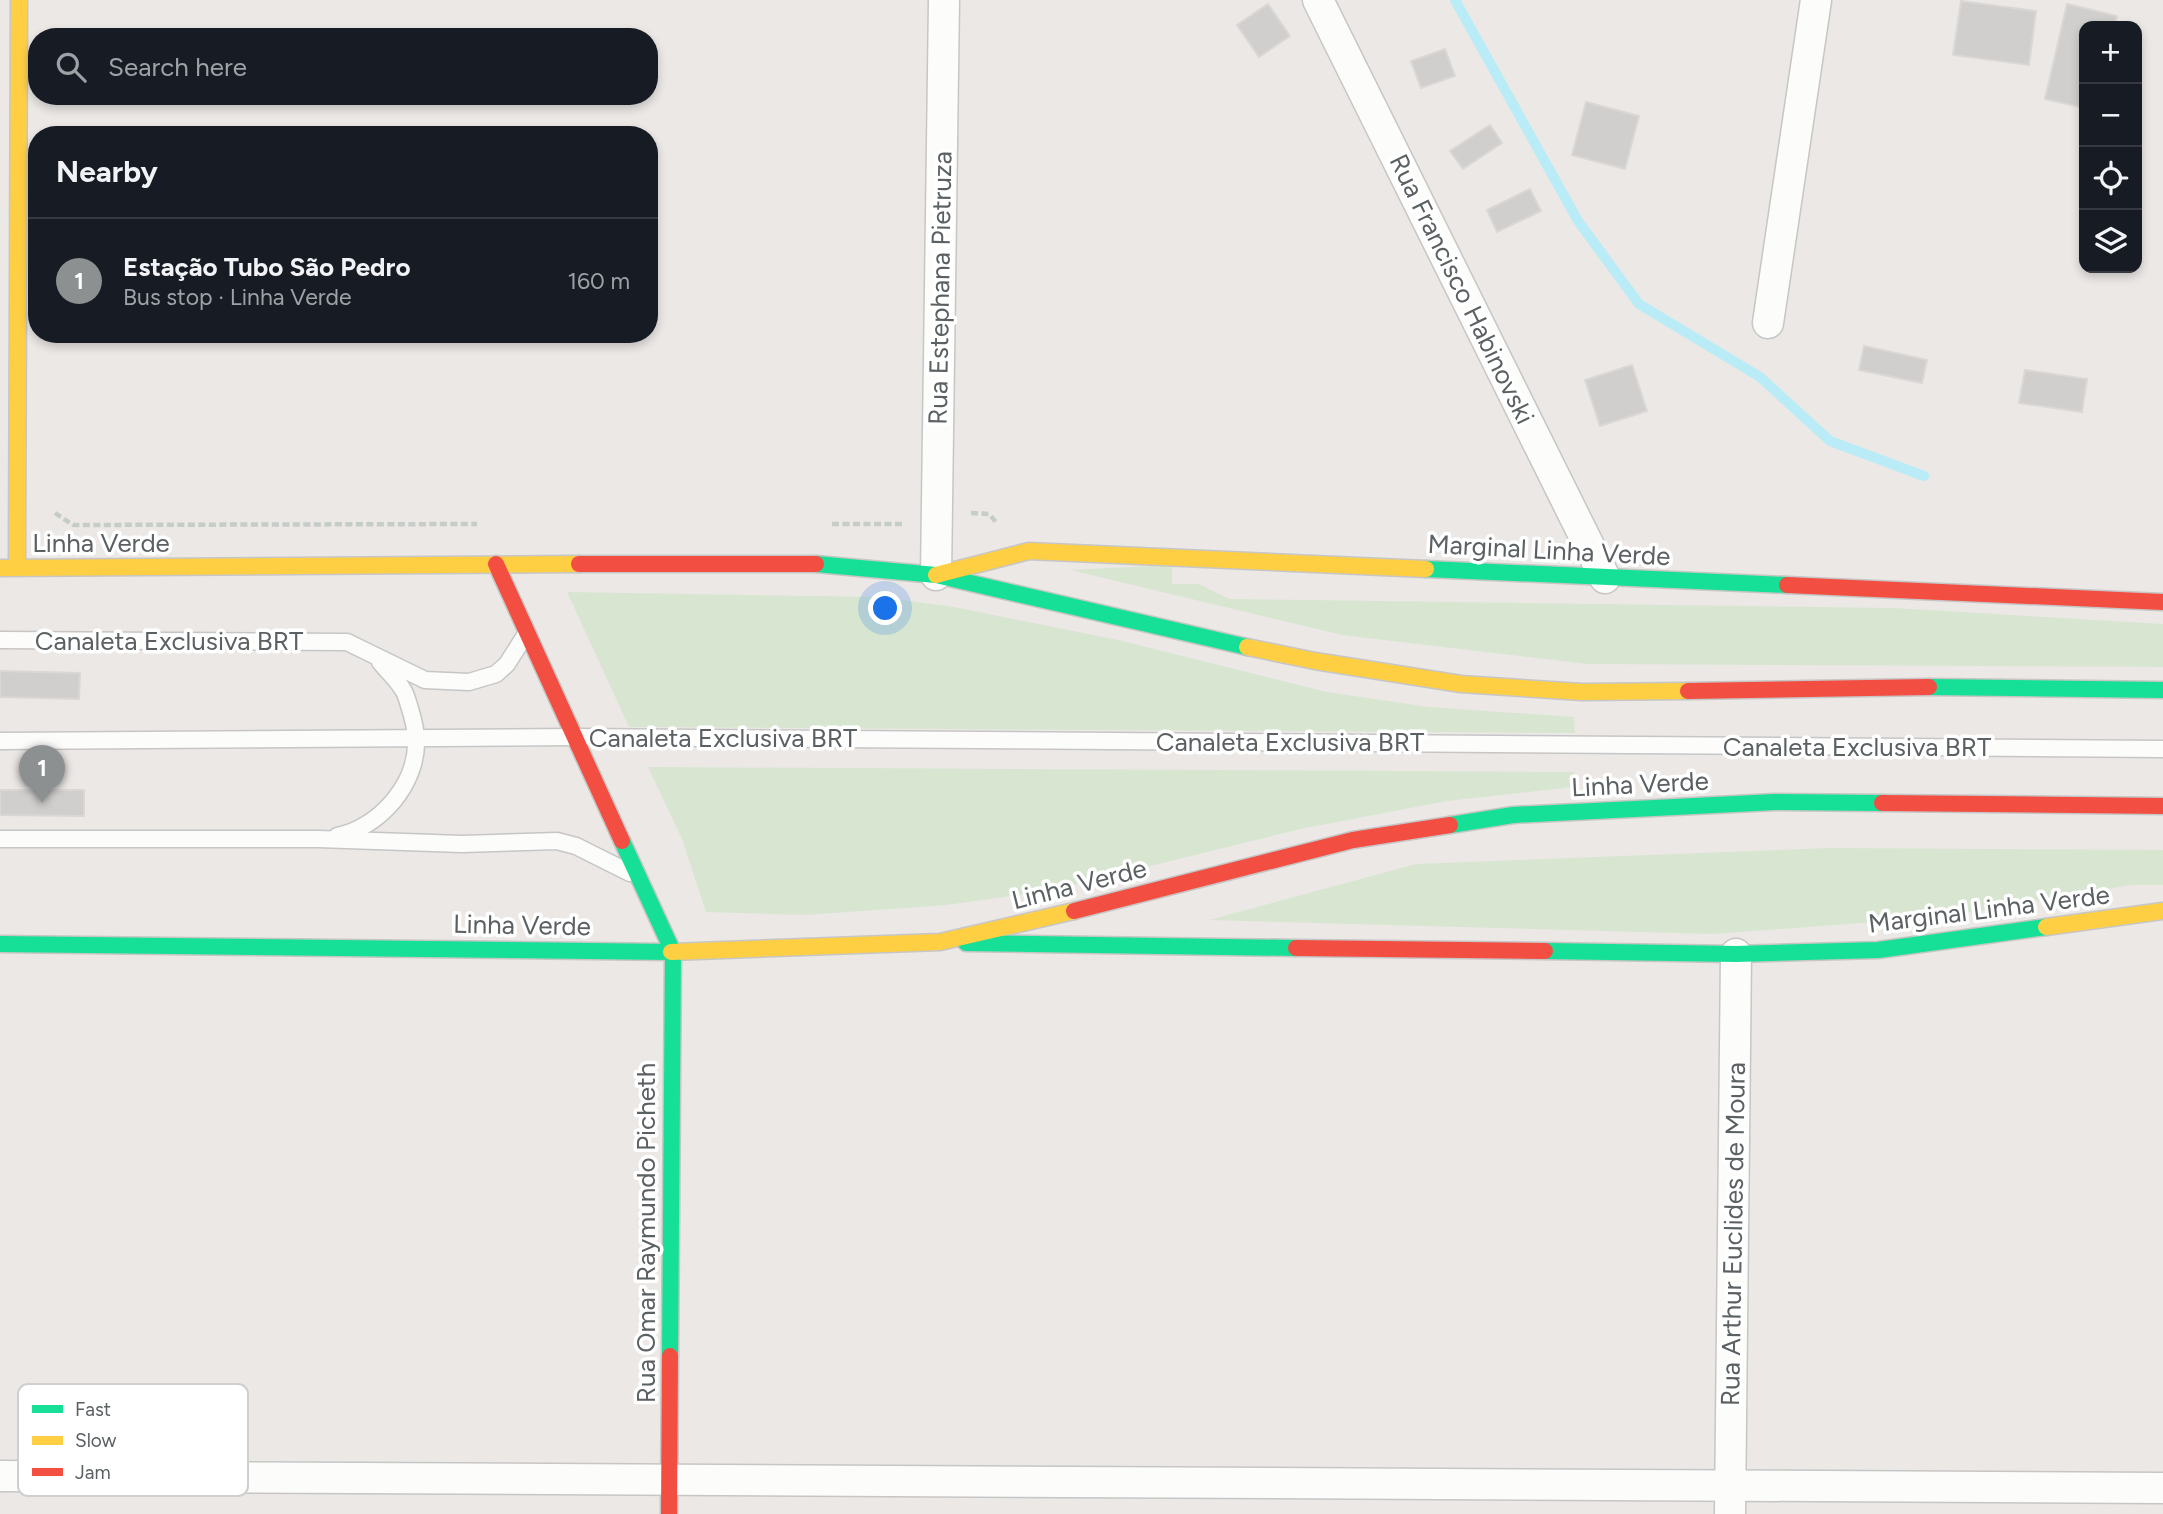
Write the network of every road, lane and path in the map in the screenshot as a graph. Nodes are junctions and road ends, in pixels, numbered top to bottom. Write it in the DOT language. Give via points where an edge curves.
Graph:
graph roads {
  1 [pos="19,0"];
  2 [pos="944,0"];
  3 [pos="1318,0"];
  4 [pos="1816,0"];
  5 [pos="1768,323"];
  6 [pos="52,512"];
  7 [pos="458,524"];
  8 [pos="496,564"];
  9 [pos="17,567"];
  10 [pos="0,568"];
  11 [pos="936,575"];
  12 [pos="1605,578"];
  13 [pos="2163,602"];
  14 [pos="527,632"];
  15 [pos="0,640"];
  16 [pos="376,657"];
  17 [pos="2163,690"];
  18 [pos="575,737"];
  19 [pos="416,739"];
  20 [pos="0,741"];
  21 [pos="2163,749"];
  22 [pos="2163,806"];
  23 [pos="0,839"];
  24 [pos="318,839"];
  25 [pos="638,877"];
  26 [pos="2163,911"];
  27 [pos="940,942"];
  28 [pos="0,944"];
  29 [pos="673,952"];
  30 [pos="1736,954"];
  31 [pos="0,1476"];
  32 [pos="18,1476"];
  33 [pos="248,1477"];
  34 [pos="669,1480"];
  35 [pos="2163,1488"];
  36 [pos="1730,1500"];
  37 [pos="669,1514"];
  1 -- 9 [label="main road"];
  2 -- 11 [label="street, Rua Estephana Pietruza"];
  3 -- 12 [label="street, Rua Francisco Habinovski"];
  4 -- 5 [label="street"];
  6 -- 7 [label="path" via="74,525"];
  8 -- 9 [label="main road, Linha Verde"];
  8 -- 11 [label="main road, Linha Verde" via="809,563"];
  8 -- 14 [label="main road"];
  9 -- 10 [label="main road, Linha Verde"];
  11 -- 12 [label="main road, Marginal Linha Verde" via="1029,551"];
  11 -- 17 [label="main road, Linha Verde" via="1315,661 1461,684 1582,692 1947,687"];
  12 -- 13 [label="main road, Marginal Linha Verde"];
  14 -- 16 [label="lane, Canaleta Exclusiva BRT" via="508,664 496,674 469,682 425,680"];
  14 -- 18 [label="main road"];
  15 -- 16 [label="lane, Canaleta Exclusiva BRT" via="347,642"];
  16 -- 19 [label="lane, Canaleta Exclusiva BRT" via="405,694"];
  18 -- 19 [label="lane, Canaleta Exclusiva BRT"];
  18 -- 21 [label="lane, Canaleta Exclusiva BRT"];
  18 -- 25 [label="main road"];
  19 -- 20 [label="lane, Canaleta Exclusiva BRT"];
  19 -- 24 [label="lane, Canaleta Exclusiva BRT" via="411,769 397,797 376,819 348,834"];
  22 -- 27 [label="main road, Linha Verde" via="1775,802 1513,815 1353,840"];
  23 -- 24 [label="lane, Canaleta Exclusiva BRT"];
  24 -- 25 [label="lane, Canaleta Exclusiva BRT" via="462,844 557,841"];
  25 -- 29 [label="main road"];
  26 -- 30 [label="main road, Marginal Linha Verde" via="1878,950"];
  27 -- 29 [label="main road, Linha Verde"];
  27 -- 30 [label="main road, Marginal Linha Verde"];
  28 -- 29 [label="main road, Linha Verde"];
  29 -- 34 [label="main road, Rua Omar Raymundo Picheth"];
  30 -- 36 [label="street, Rua Arthur Euclides de Moura"];
  31 -- 32 [label="street"];
  33 -- 34 [label="street"];
  34 -- 36 [label="street"];
  34 -- 37 [label="main road, Rua Omar Raymundo Picheth"];
  35 -- 36 [label="street"];
}
